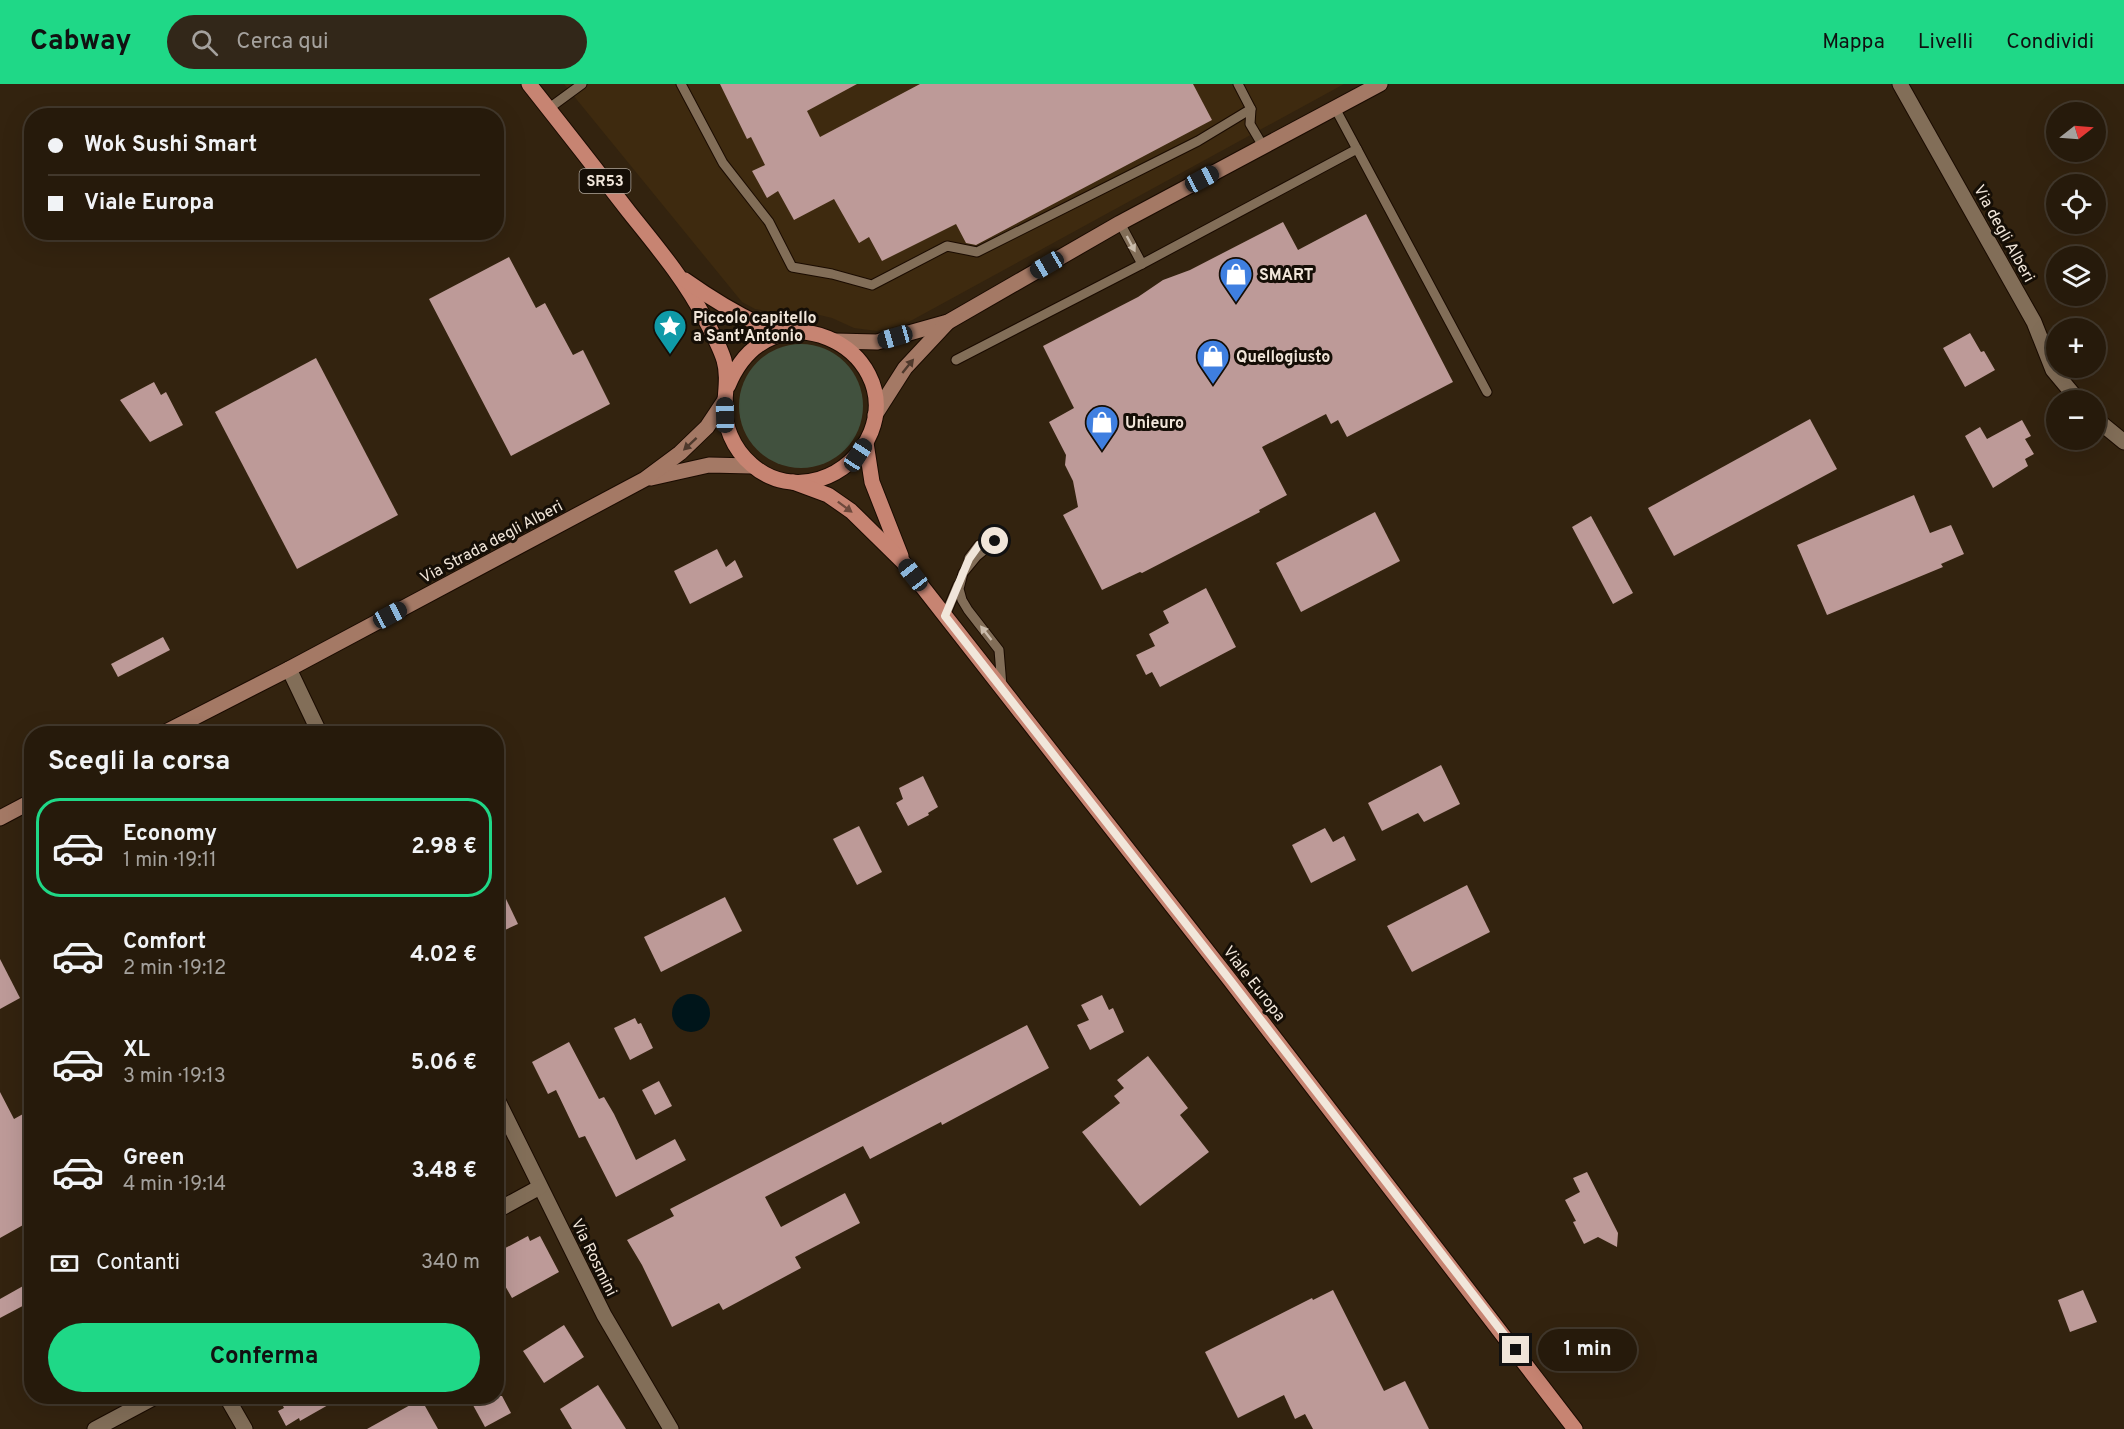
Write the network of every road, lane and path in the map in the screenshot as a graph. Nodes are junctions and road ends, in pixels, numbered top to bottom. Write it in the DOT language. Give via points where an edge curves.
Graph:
graph roads {
  1 [pos="529,84"];
  2 [pos="582,84"];
  3 [pos="681,84"];
  4 [pos="1238,84"];
  5 [pos="1380,84"];
  6 [pos="1900,84"];
  7 [pos="1335,108"];
  8 [pos="548,109"];
  9 [pos="1251,109"];
  10 [pos="1263,146"];
  11 [pos="1357,149"];
  12 [pos="1120,223"];
  13 [pos="1142,264"];
  14 [pos="681,277"];
  15 [pos="948,322"];
  16 [pos="781,334"];
  17 [pos="835,341"];
  18 [pos="956,360"];
  19 [pos="2070,390"];
  20 [pos="1487,392"];
  21 [pos="726,393"];
  22 [pos="875,414"];
  23 [pos="2106,427"];
  24 [pos="2124,442"];
  25 [pos="866,443"];
  26 [pos="752,466"];
  27 [pos="645,479"];
  28 [pos="793,482"];
  29 [pos="903,562"];
  30 [pos="945,616"];
  31 [pos="289,669"];
  32 [pos="1002,687"];
  33 [pos="178,726"];
  34 [pos="316,726"];
  35 [pos="24,805"];
  36 [pos="0,818"];
  37 [pos="504,1113"];
  38 [pos="540,1187"];
  39 [pos="504,1207"];
  40 [pos="142,1404"];
  41 [pos="231,1404"];
  42 [pos="95,1429"];
  43 [pos="245,1429"];
  44 [pos="670,1429"];
  45 [pos="1575,1429"];
  1 -- 8 [label="main road, Viale Europa / SR53"];
  2 -- 8 [label="lane"];
  3 -- 9 [label="lane" via="723,163 769,222 792,267 872,285 947,246 977,252 1198,141"];
  4 -- 9 [label="lane"];
  5 -- 7 [label="main road"];
  6 -- 19 [label="street, Via degli Alberi" via="2034,322 2053,370"];
  7 -- 10 [label="main road"];
  7 -- 11 [label="lane"];
  8 -- 14 [label="main road, Viale Europa / SR53"];
  9 -- 10 [label="lane" via="1250,124"];
  10 -- 12 [label="main road"];
  11 -- 13 [label="lane"];
  11 -- 20 [label="lane"];
  12 -- 13 [label="lane, one-way"];
  12 -- 15 [label="main road"];
  13 -- 18 [label="lane"];
  14 -- 16 [label="main road, Viale Europa / SR53" via="717,303"];
  14 -- 21 [label="main road, Viale Europa / SR53" via="724,361"];
  15 -- 17 [label="main road" via="877,342"];
  22 -- 15 [label="main road, one-way" via="905,368"];
  16 -- 17 [label="main road, Viale Europa" via="807,332"];
  16 -- 21 [label="main road, Viale Europa" via="752,349 742,360"];
  17 -- 22 [label="main road, Viale Europa" via="848,349 866,372"];
  21 -- 26 [label="main road, Viale Europa" via="725,415 734,443"];
  21 -- 27 [label="main road, Via Strada degli Alberi, one-way" via="707,427"];
  22 -- 25 [label="main road, Viale Europa"];
  23 -- 24 [label="street"];
  25 -- 28 [label="main road, Viale Europa" via="848,466 836,474 822,480"];
  25 -- 29 [label="main road, Viale Europa" via="872,482"];
  26 -- 27 [label="main road, Via Strada degli Alberi" via="709,465"];
  26 -- 28 [label="main road, Viale Europa" via="778,480"];
  27 -- 31 [label="main road, Via Strada degli Alberi"];
  28 -- 29 [label="main road, Viale Europa, one-way" via="828,495 851,511"];
  29 -- 30 [label="main road, Viale Europa"];
  30 -- 32 [label="main road, Viale Europa"];
  32 -- 30 [label="lane, one-way" via="999,650 968,610 959,589 963,573 977,556 995,541 979,545 969,559"];
  31 -- 33 [label="main road, Via Strada degli Alberi"];
  31 -- 34 [label="street"];
  32 -- 45 [label="main road, Viale Europa"];
  35 -- 36 [label="main road"];
  37 -- 38 [label="street, Via Rosmini"];
  38 -- 39 [label="street"];
  38 -- 44 [label="street, Via Rosmini" via="604,1315"];
  40 -- 42 [label="street"];
  41 -- 43 [label="street"];
}
